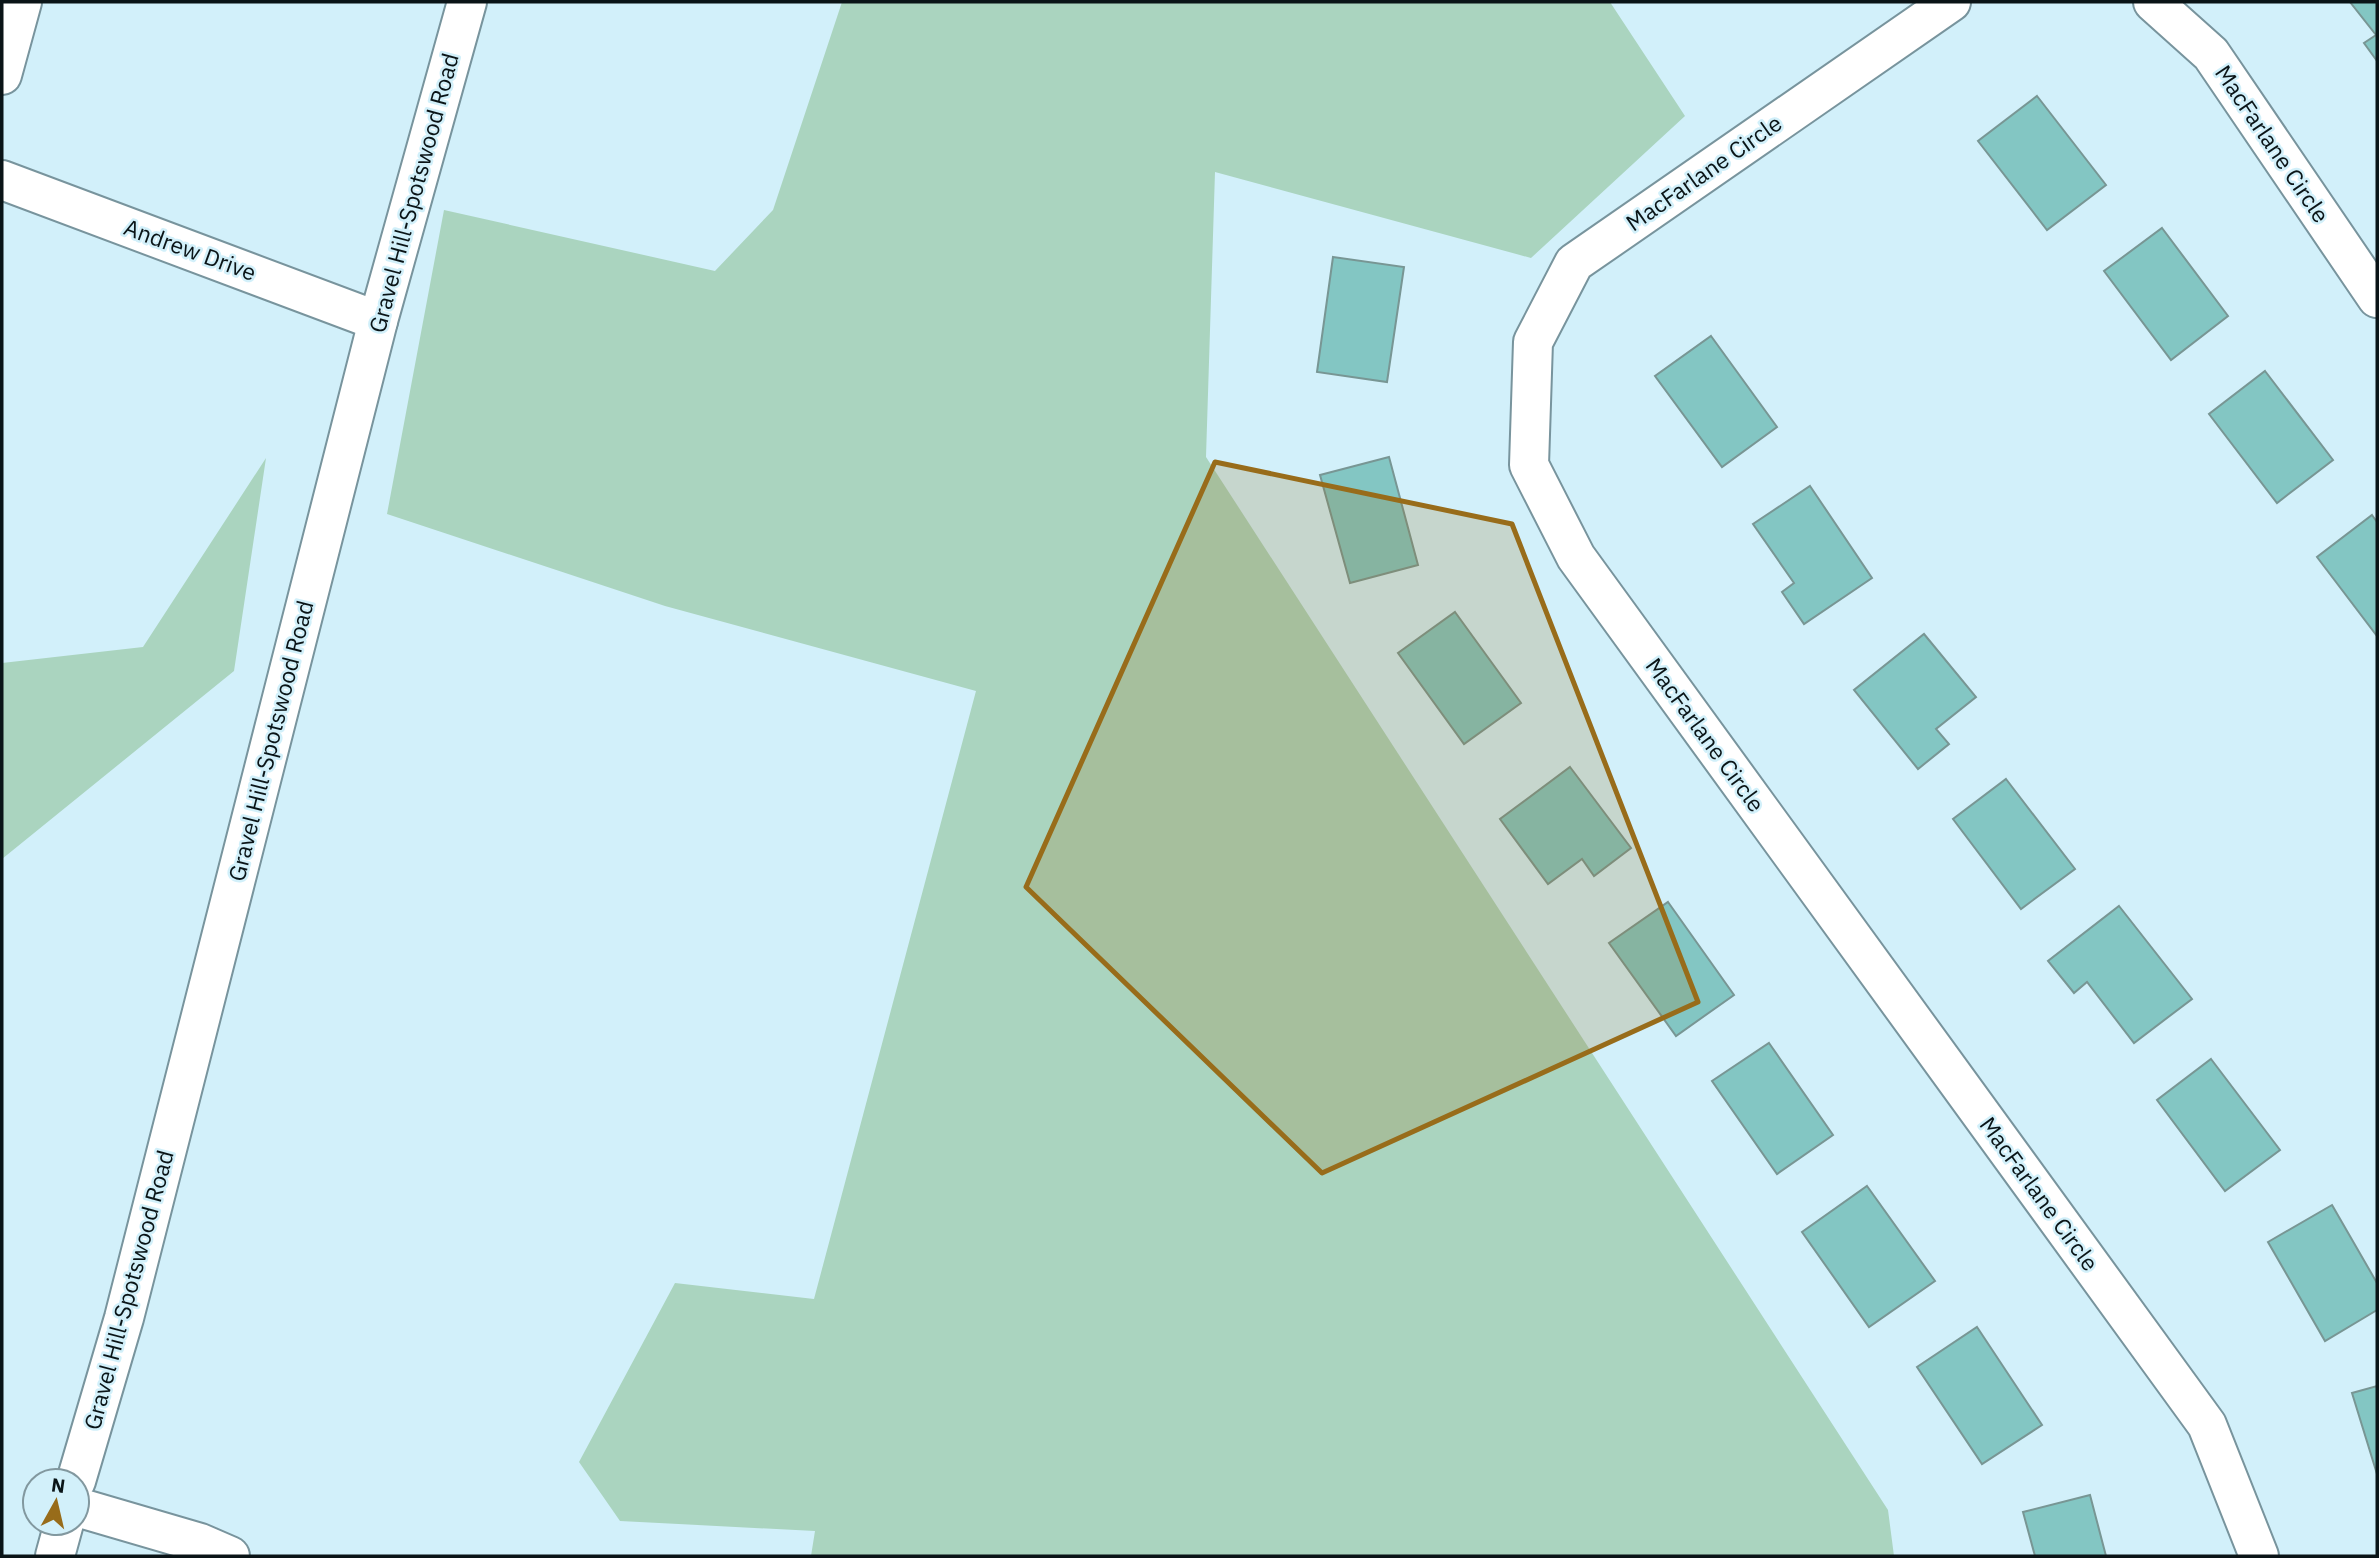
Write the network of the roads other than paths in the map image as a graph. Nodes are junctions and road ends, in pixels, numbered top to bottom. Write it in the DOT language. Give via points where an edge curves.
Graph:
graph roads {
  1 [pos="22,2"];
  2 [pos="467,2"];
  3 [pos="1951,2"];
  4 [pos="2153,2"];
  5 [pos="2,75"];
  6 [pos="2,180"];
  7 [pos="2377,298"];
  8 [pos="378,321"];
  9 [pos="80,1467"];
  10 [pos="91,1511"];
  11 [pos="60,1537"];
  12 [pos="55,1556"];
  13 [pos="230,1556"];
  14 [pos="2259,1556"];
  1 -- 5 [label="street"];
  2 -- 8 [label="street, Gravel Hill-Spotswood Road"];
  3 -- 14 [label="street, MacFarlane Circle" via="1574,263 1533,342 1529,466 1576,557 2207,1425"];
  4 -- 7 [label="street, MacFarlane Circle" via="2211,54"];
  6 -- 8 [label="street, Andrew Drive"];
  8 -- 9 [label="street, Gravel Hill-Spotswood Road" via="124,1318"];
  10 -- 13 [label="street"];
  11 -- 12 [label="street"];
}
